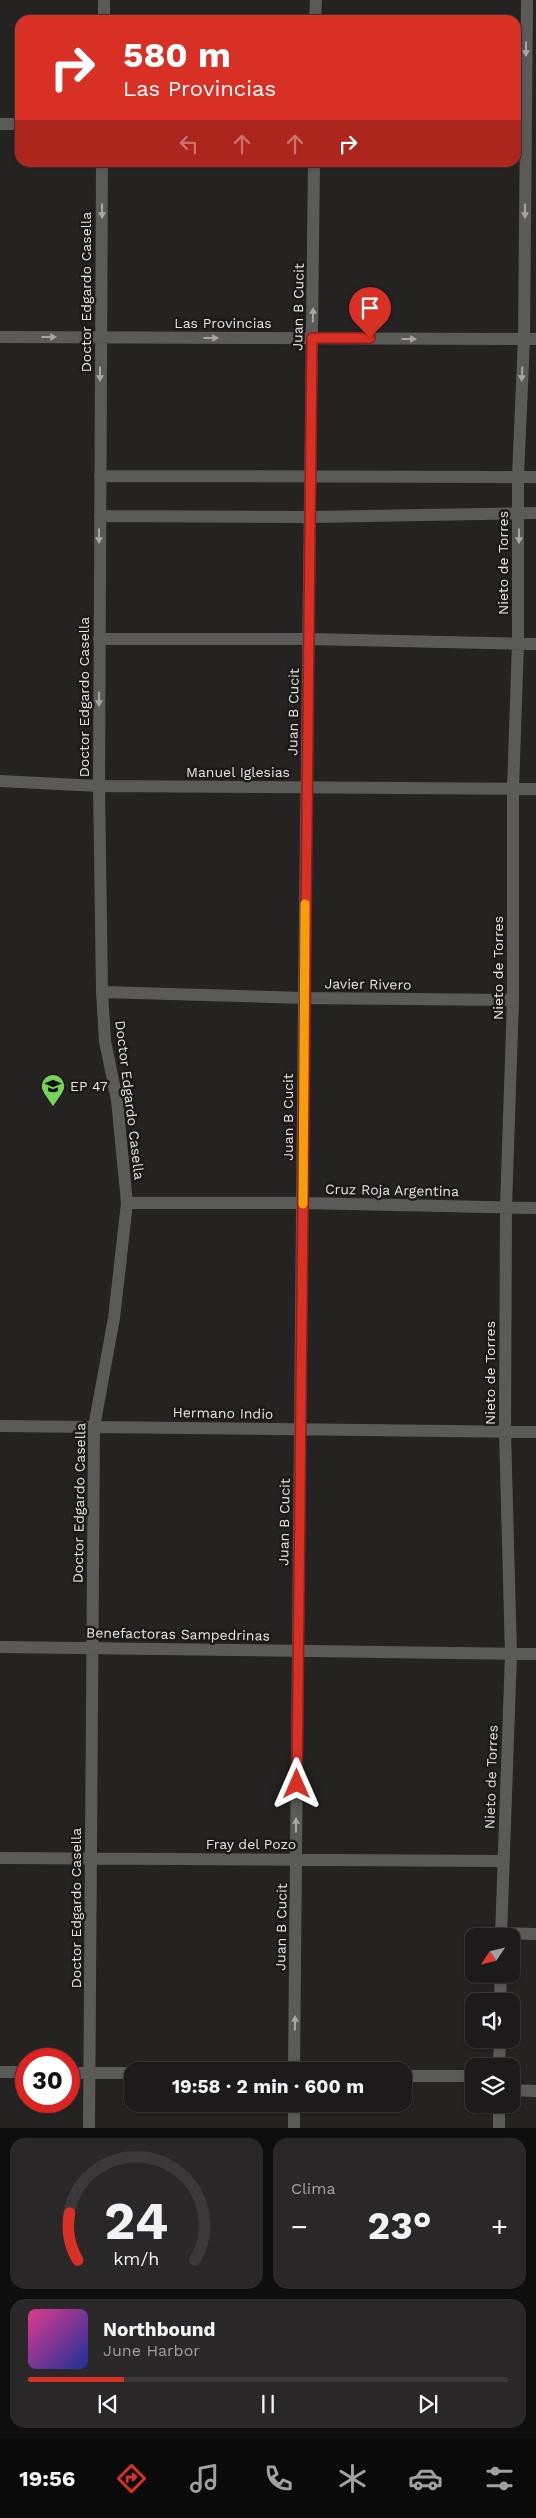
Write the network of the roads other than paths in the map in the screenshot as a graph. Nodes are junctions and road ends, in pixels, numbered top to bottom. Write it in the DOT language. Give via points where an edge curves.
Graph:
graph roads {
  1 [pos="104,0"];
  2 [pos="316,0"];
  3 [pos="527,0"];
  4 [pos="104,15"];
  5 [pos="316,15"];
  6 [pos="0,124"];
  7 [pos="15,124"];
  8 [pos="526,128"];
  9 [pos="102,167"];
  10 [pos="314,167"];
  11 [pos="0,337"];
  12 [pos="101,337"];
  13 [pos="312,338"];
  14 [pos="530,340"];
  15 [pos="100,476"];
  16 [pos="518,476"];
  17 [pos="536,477"];
  18 [pos="311,478"];
  19 [pos="519,513"];
  20 [pos="536,513"];
  21 [pos="100,516"];
  22 [pos="311,517"];
  23 [pos="99,639"];
  24 [pos="309,639"];
  25 [pos="518,643"];
  26 [pos="536,644"];
  27 [pos="0,781"];
  28 [pos="99,786"];
  29 [pos="308,787"];
  30 [pos="513,789"];
  31 [pos="536,789"];
  32 [pos="102,992"];
  33 [pos="304,998"];
  34 [pos="513,1000"];
  35 [pos="127,1203"];
  36 [pos="303,1203"];
  37 [pos="506,1207"];
  38 [pos="536,1208"];
  39 [pos="0,1426"];
  40 [pos="94,1427"];
  41 [pos="301,1429"];
  42 [pos="505,1432"];
  43 [pos="536,1432"];
  44 [pos="0,1647"];
  45 [pos="92,1648"];
  46 [pos="297,1651"];
  47 [pos="511,1654"];
  48 [pos="536,1654"];
  49 [pos="0,1858"];
  50 [pos="91,1858"];
  51 [pos="296,1860"];
  52 [pos="502,1861"];
  53 [pos="501,1928"];
  54 [pos="520,1934"];
  55 [pos="536,1934"];
  56 [pos="294,2062"];
  57 [pos="0,2072"];
  58 [pos="15,2072"];
  59 [pos="80,2073"];
  60 [pos="90,2073"];
  61 [pos="124,2073"];
  62 [pos="412,2076"];
  63 [pos="465,2076"];
  64 [pos="520,2091"];
  65 [pos="536,2092"];
  66 [pos="294,2112"];
  67 [pos="499,2113"];
  68 [pos="89,2128"];
  69 [pos="294,2128"];
  70 [pos="498,2128"];
  1 -- 4 [label="street"];
  2 -- 5 [label="street"];
  3 -- 8 [label="street, Nieto de Torres, one-way"];
  6 -- 7 [label="street"];
  8 -- 14 [label="street, Nieto de Torres, one-way"];
  9 -- 12 [label="street, Doctor Edgardo Casella, one-way"];
  13 -- 10 [label="street, Juan B Cucit, one-way"];
  11 -- 12 [label="street, Las Provincias, one-way"];
  12 -- 13 [label="street, Las Provincias, one-way"];
  12 -- 15 [label="street, Doctor Edgardo Casella, one-way"];
  13 -- 14 [label="street, Las Provincias, one-way"];
  13 -- 18 [label="street, Juan B Cucit"];
  14 -- 16 [label="street, Nieto de Torres, one-way"];
  15 -- 18 [label="street"];
  15 -- 21 [label="street, Doctor Edgardo Casella"];
  16 -- 17 [label="street"];
  16 -- 18 [label="street"];
  16 -- 19 [label="street, Nieto de Torres"];
  18 -- 22 [label="street, Juan B Cucit"];
  19 -- 20 [label="street"];
  19 -- 22 [label="street"];
  19 -- 25 [label="street, Nieto de Torres, one-way"];
  21 -- 22 [label="street"];
  21 -- 23 [label="street, Doctor Edgardo Casella, one-way"];
  22 -- 24 [label="street, Juan B Cucit"];
  23 -- 24 [label="street"];
  23 -- 28 [label="street, Doctor Edgardo Casella, one-way"];
  24 -- 25 [label="street"];
  24 -- 29 [label="street, Juan B Cucit"];
  25 -- 26 [label="street"];
  25 -- 30 [label="street, Nieto de Torres"];
  27 -- 28 [label="street, Manuel Iglesias"];
  28 -- 29 [label="street, Manuel Iglesias"];
  28 -- 32 [label="street, Doctor Edgardo Casella"];
  29 -- 30 [label="street, Manuel Iglesias"];
  29 -- 33 [label="street, Juan B Cucit"];
  30 -- 31 [label="street, Manuel Iglesias"];
  30 -- 34 [label="street, Nieto de Torres"];
  32 -- 33 [label="street, Javier Rivero"];
  32 -- 35 [label="street, Doctor Edgardo Casella" via="105,1041 117,1100"];
  33 -- 34 [label="street, Javier Rivero"];
  33 -- 36 [label="street, Juan B Cucit"];
  34 -- 37 [label="street, Nieto de Torres"];
  35 -- 36 [label="street, Cruz Roja Argentina"];
  35 -- 40 [label="street, Doctor Edgardo Casella" via="114,1318"];
  36 -- 37 [label="street, Cruz Roja Argentina"];
  36 -- 41 [label="street, Juan B Cucit"];
  37 -- 38 [label="street, Cruz Roja Argentina"];
  37 -- 42 [label="street, Nieto de Torres"];
  39 -- 40 [label="street, Hermano Indio"];
  40 -- 41 [label="street, Hermano Indio"];
  40 -- 45 [label="street, Doctor Edgardo Casella"];
  41 -- 42 [label="street, Hermano Indio"];
  41 -- 46 [label="street, Juan B Cucit"];
  42 -- 43 [label="street, Hermano Indio"];
  42 -- 47 [label="street, Nieto de Torres"];
  44 -- 45 [label="street, Benefactoras Sampedrinas"];
  45 -- 46 [label="street, Benefactoras Sampedrinas"];
  45 -- 50 [label="street, Doctor Edgardo Casella"];
  46 -- 47 [label="street, Benefactoras Sampedrinas"];
  51 -- 46 [label="street, Juan B Cucit, one-way"];
  47 -- 48 [label="street, Benefactoras Sampedrinas"];
  47 -- 52 [label="street, Nieto de Torres"];
  49 -- 50 [label="street, Fray del Pozo"];
  50 -- 51 [label="street, Fray del Pozo"];
  50 -- 60 [label="street, Doctor Edgardo Casella"];
  51 -- 52 [label="street, Fray del Pozo"];
  56 -- 51 [label="street, Juan B Cucit, one-way"];
  52 -- 53 [label="street, Nieto de Torres"];
  54 -- 55 [label="street"];
  57 -- 58 [label="street"];
  59 -- 60 [label="street"];
  60 -- 61 [label="street"];
  60 -- 68 [label="street, Doctor Edgardo Casella"];
  62 -- 63 [label="street"];
  64 -- 65 [label="street"];
  66 -- 69 [label="street"];
  67 -- 70 [label="street"];
}
